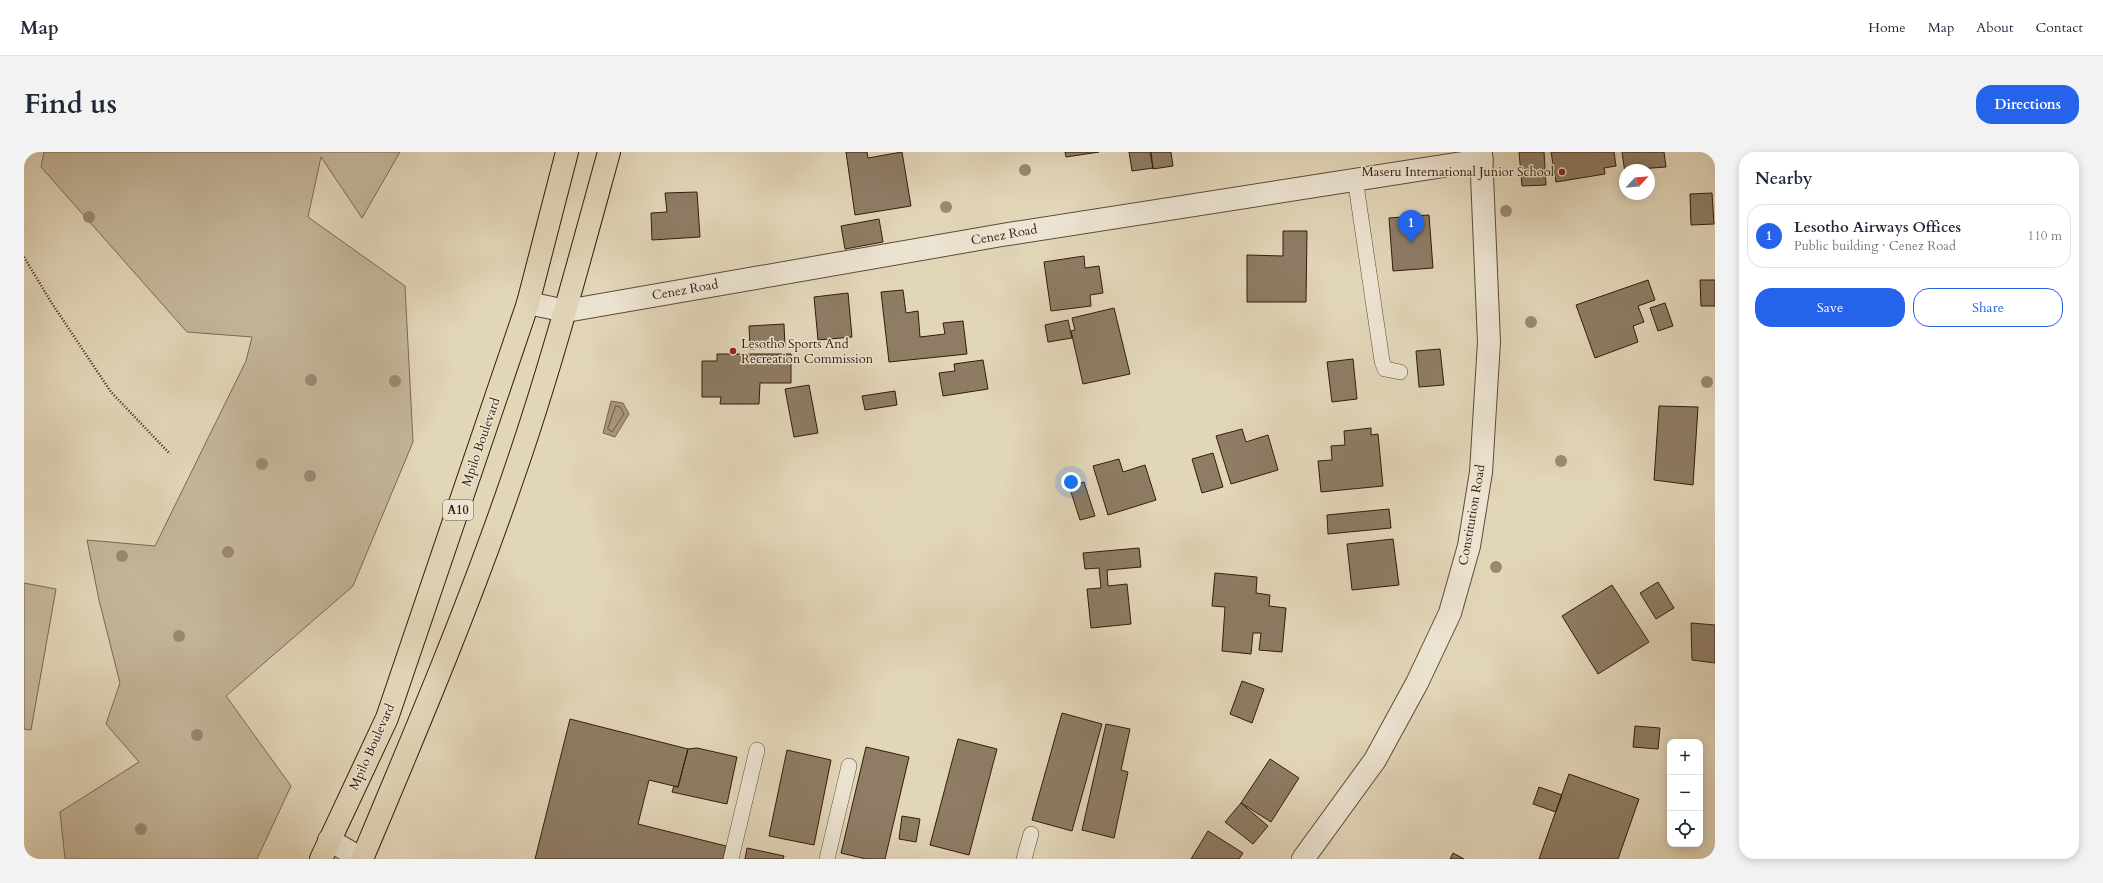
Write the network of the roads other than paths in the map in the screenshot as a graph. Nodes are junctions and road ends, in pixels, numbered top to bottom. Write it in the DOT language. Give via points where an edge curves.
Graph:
graph roads {
  1 [pos="567,152"];
  2 [pos="609,152"];
  3 [pos="1482,156"];
  4 [pos="1355,178"];
  5 [pos="528,303"];
  6 [pos="566,311"];
  7 [pos="1400,372"];
  8 [pos="757,750"];
  9 [pos="849,766"];
  10 [pos="1031,834"];
  11 [pos="325,850"];
  12 [pos="362,859"];
  13 [pos="731,859"];
  14 [pos="827,859"];
  15 [pos="1024,859"];
  16 [pos="1303,859"];
  1 -- 5 [label="highway, Mpilo Boulevard / A10"];
  2 -- 6 [label="highway"];
  3 -- 4 [label="street, Cenez Road"];
  3 -- 16 [label="street, Constitution Road" via="1489,342 1481,472 1469,546 1450,613 1417,683 1375,760"];
  4 -- 6 [label="street, Cenez Road" via="1002,235"];
  4 -- 7 [label="lane" via="1382,361 1385,370"];
  5 -- 6 [label="street, Cenez Road"];
  5 -- 11 [label="highway, Mpilo Boulevard / A10" via="387,718"];
  6 -- 12 [label="highway" via="513,477 431,693"];
  8 -- 13 [label="lane"];
  9 -- 14 [label="lane"];
  10 -- 15 [label="lane"];
  11 -- 12 [label="street"];
}
